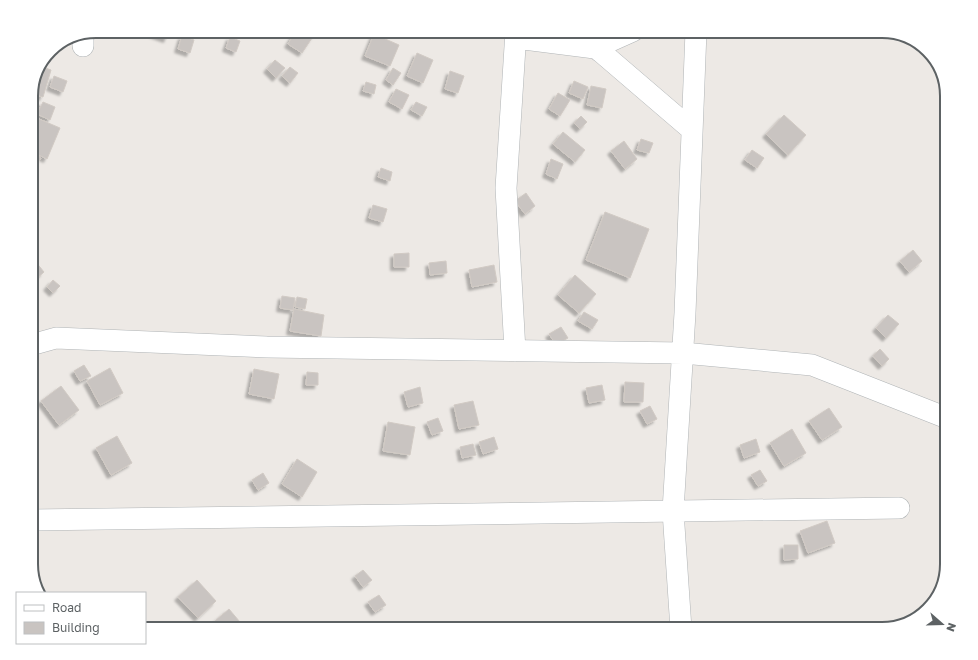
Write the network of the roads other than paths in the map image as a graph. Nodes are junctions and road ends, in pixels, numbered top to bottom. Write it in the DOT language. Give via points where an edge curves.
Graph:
graph roads {
  1 [pos="516,38"];
  2 [pos="539,38"];
  3 [pos="581,38"];
  4 [pos="617,38"];
  5 [pos="696,38"];
  6 [pos="595,48"];
  7 [pos="692,130"];
  8 [pos="38,343"];
  9 [pos="515,351"];
  10 [pos="683,353"];
  11 [pos="940,415"];
  12 [pos="899,508"];
  13 [pos="673,511"];
  14 [pos="38,520"];
  15 [pos="681,622"];
  1 -- 9 [label="street" via="506,188"];
  2 -- 6 [label="street"];
  3 -- 6 [label="street"];
  4 -- 6 [label="street"];
  5 -- 7 [label="street"];
  6 -- 7 [label="street"];
  7 -- 10 [label="street"];
  8 -- 9 [label="street" via="56,338 267,347"];
  9 -- 10 [label="street"];
  10 -- 11 [label="street" via="812,365"];
  10 -- 13 [label="street"];
  12 -- 13 [label="street"];
  13 -- 14 [label="street"];
  13 -- 15 [label="street"];
}
